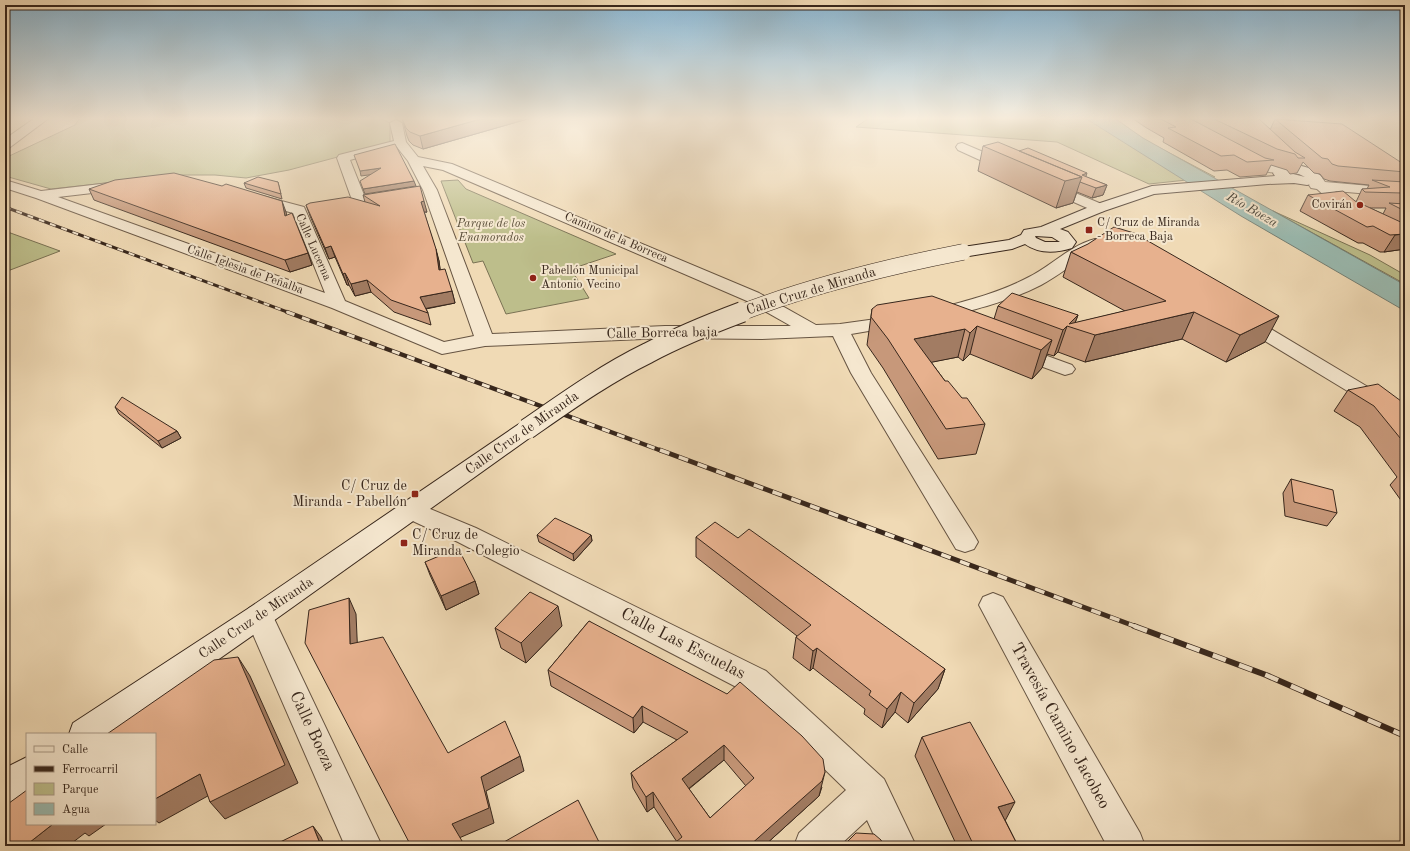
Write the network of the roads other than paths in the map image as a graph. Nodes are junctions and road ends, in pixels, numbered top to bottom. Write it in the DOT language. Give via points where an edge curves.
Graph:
graph roads {
  1 [pos="344,158"];
  2 [pos="986,158"];
  3 [pos="414,160"];
  4 [pos="1245,160"];
  5 [pos="1282,171"];
  6 [pos="1018,172"];
  7 [pos="1032,178"];
  8 [pos="1309,179"];
  9 [pos="5,184"];
  10 [pos="129,184"];
  11 [pos="430,190"];
  12 [pos="414,192"];
  13 [pos="239,193"];
  14 [pos="1405,193"];
  15 [pos="41,195"];
  16 [pos="375,198"];
  17 [pos="359,200"];
  18 [pos="344,203"];
  19 [pos="314,208"];
  20 [pos="1099,208"];
  21 [pos="299,210"];
  22 [pos="1352,213"];
  23 [pos="1386,214"];
  24 [pos="1076,218"];
  25 [pos="1064,238"];
  26 [pos="1405,239"];
  27 [pos="1039,240"];
  28 [pos="1113,245"];
  29 [pos="1089,247"];
  30 [pos="1072,256"];
  31 [pos="338,304"];
  32 [pos="1226,309"];
  33 [pos="921,317"];
  34 [pos="957,327"];
  35 [pos="840,330"];
  36 [pos="812,331"];
  37 [pos="485,340"];
  38 [pos="1000,344"];
  39 [pos="1065,369"];
  40 [pos="1405,425"];
  41 [pos="411,510"];
  42 [pos="965,542"];
  43 [pos="993,605"];
  44 [pos="259,616"];
  45 [pos="86,733"];
  46 [pos="26,775"];
  47 [pos="5,788"];
  48 [pos="872,791"];
  49 [pos="364,846"];
  50 [pos="812,846"];
  51 [pos="898,846"];
  52 [pos="1127,846"];
  1 -- 17 [label="street"];
  2 -- 6 [label="street"];
  3 -- 11 [label="street"];
  3 -- 36 [label="street, Camino de la Borreca" via="447,167 641,249 753,298"];
  4 -- 5 [label="street" via="1258,166"];
  5 -- 8 [label="street"];
  5 -- 8 [label="street"];
  5 -- 20 [label="street, Calle Cruz de Miranda" via="1152,190"];
  7 -- 20 [label="street"];
  8 -- 14 [label="street"];
  8 -- 22 [label="street"];
  9 -- 15 [label="street, Calle Iglesia de Peñalba"];
  10 -- 15 [label="street"];
  11 -- 12 [label="street"];
  11 -- 37 [label="street"];
  13 -- 21 [label="street, Calle Lucerna"];
  15 -- 31 [label="street, Calle Iglesia de Peñalba"];
  16 -- 17 [label="street"];
  17 -- 18 [label="street"];
  19 -- 21 [label="street"];
  20 -- 24 [label="street, Calle Cruz de Miranda"];
  21 -- 31 [label="street, Calle Lucerna"];
  22 -- 23 [label="street"];
  22 -- 26 [label="street"];
  24 -- 25 [label="street, Calle Cruz de Miranda"];
  24 -- 27 [label="street, Calle Cruz de Miranda"];
  25 -- 27 [label="street, Calle Cruz de Miranda" via="1068,242 1059,247"];
  25 -- 29 [label="street"];
  27 -- 30 [label="street"];
  27 -- 41 [label="street, Calle Cruz de Miranda, bridge" via="963,252 861,274 782,297 722,320 647,353 575,396"];
  28 -- 29 [label="street, Calle Borreca baja" via="1095,244"];
  29 -- 30 [label="street, Calle Borreca baja"];
  30 -- 33 [label="street, Calle Borreca baja" via="1036,281 1005,295"];
  31 -- 37 [label="street, Calle Iglesia de Peñalba" via="442,348"];
  32 -- 40 [label="street" via="1361,391"];
  33 -- 34 [label="street"];
  33 -- 35 [label="street, Calle Borreca baja"];
  35 -- 36 [label="street, Calle Borreca baja"];
  35 -- 42 [label="street" via="861,374"];
  36 -- 37 [label="street, Calle Borreca baja" via="658,332"];
  38 -- 39 [label="street"];
  41 -- 44 [label="street, Calle Cruz de Miranda"];
  41 -- 48 [label="street, Calle Las Escuelas" via="467,535 755,681"];
  43 -- 52 [label="street, Travesía Camino Jacobeo"];
  44 -- 45 [label="street, Calle Cruz de Miranda"];
  44 -- 49 [label="street, Calle Boeza"];
  46 -- 47 [label="street"];
  48 -- 50 [label="street"];
  48 -- 51 [label="street, Calle Las Escuelas"];
}
